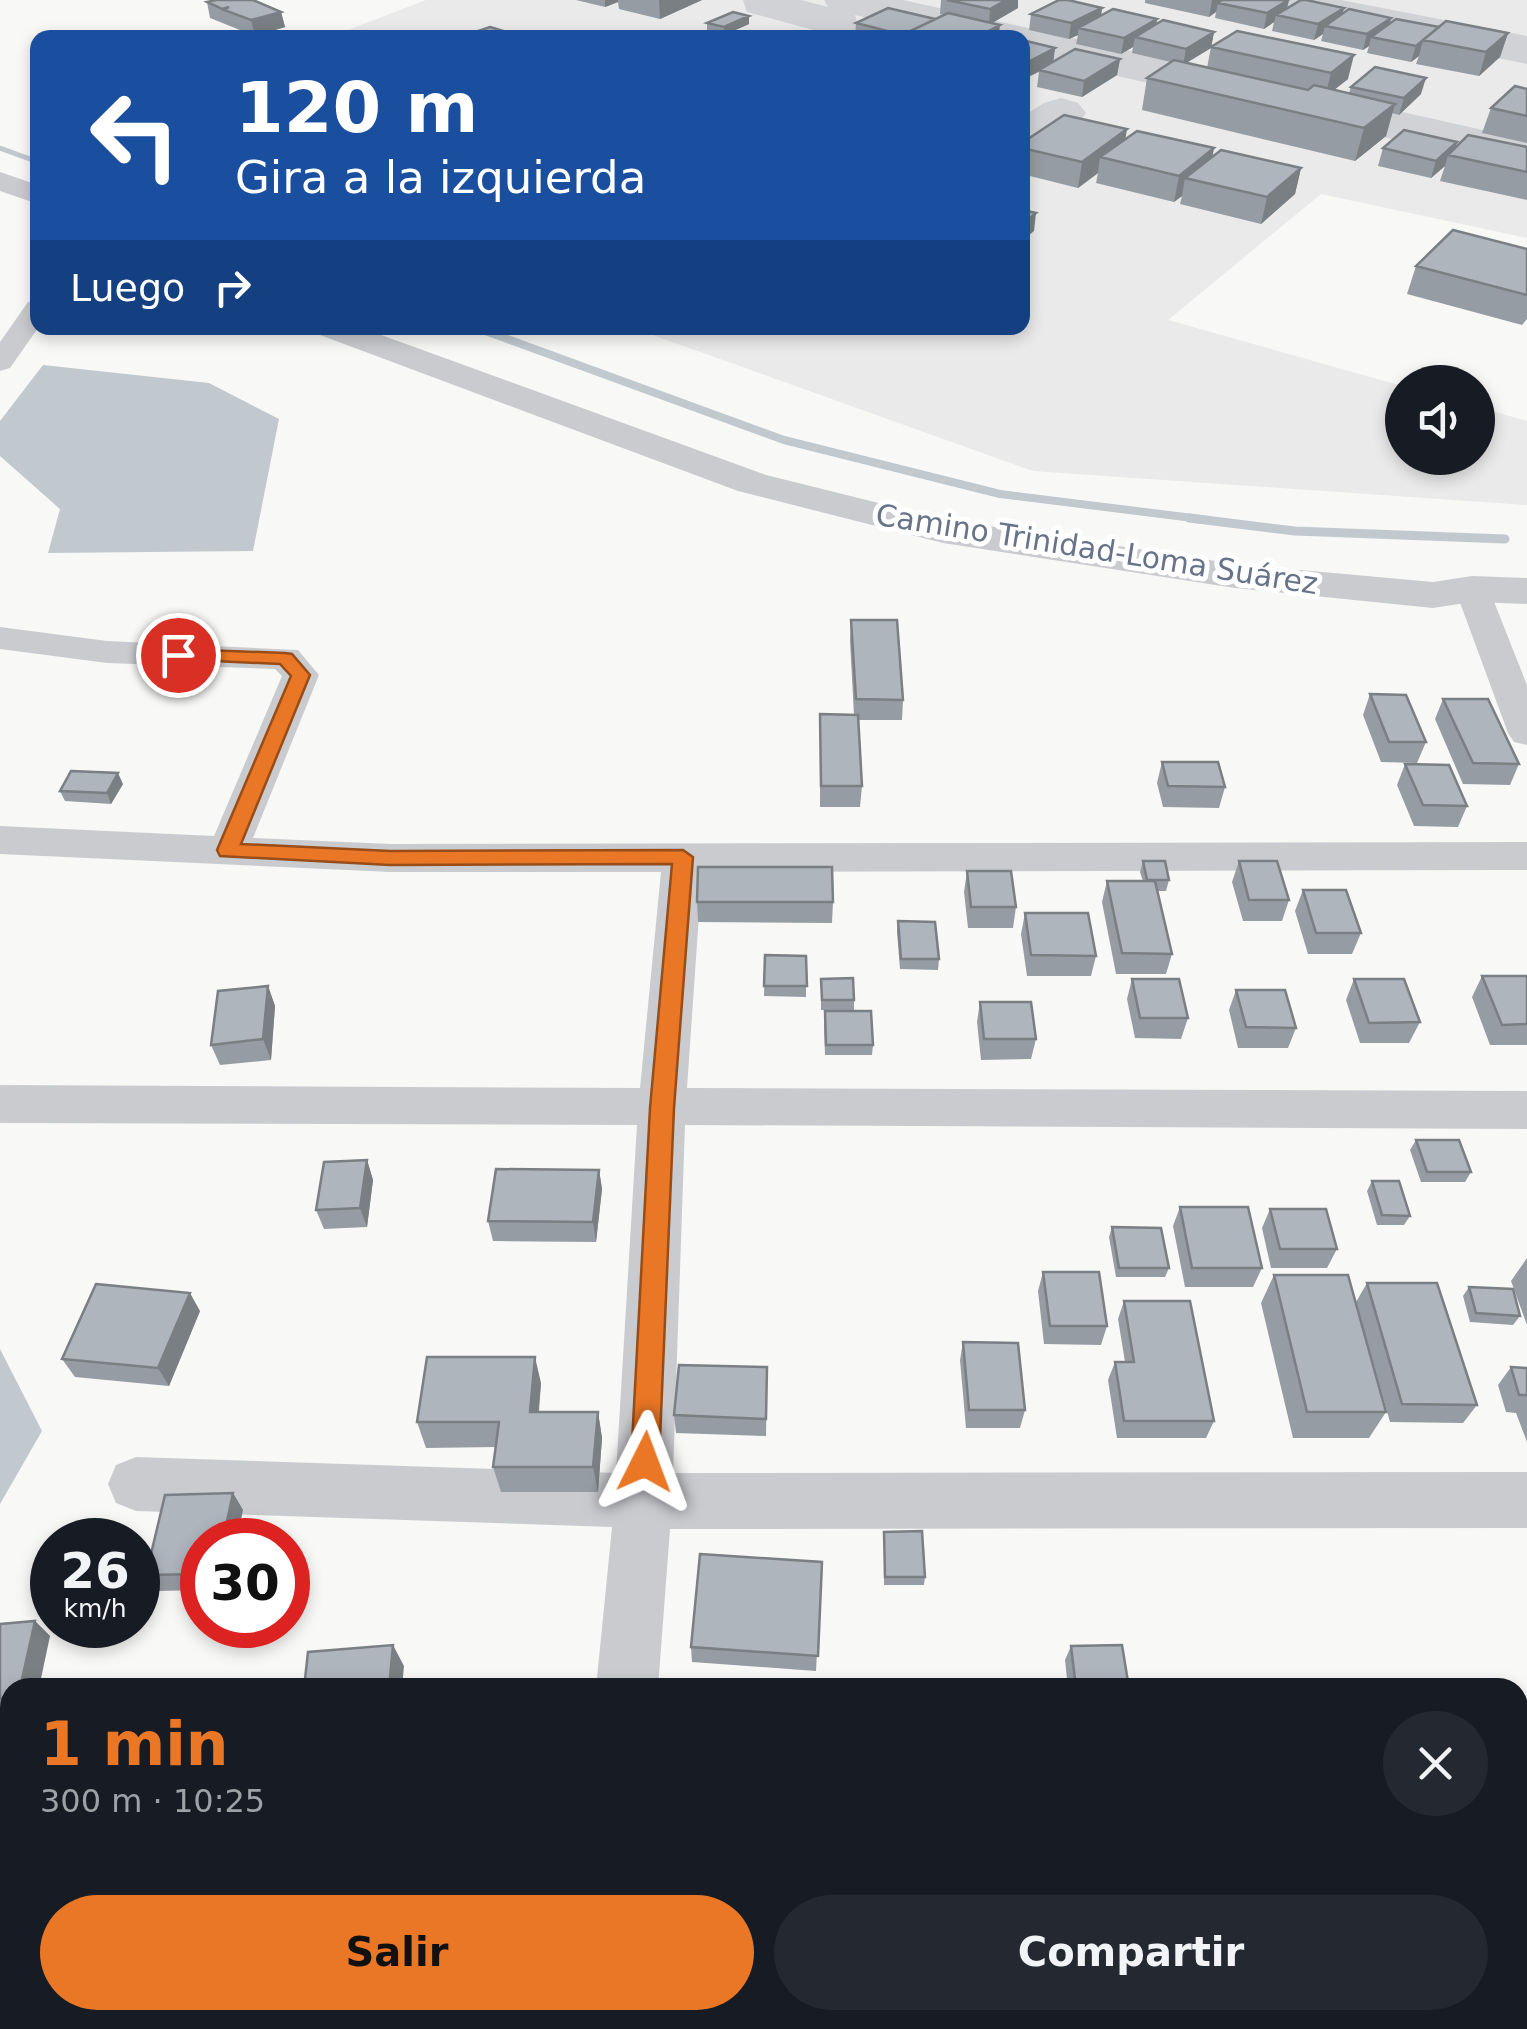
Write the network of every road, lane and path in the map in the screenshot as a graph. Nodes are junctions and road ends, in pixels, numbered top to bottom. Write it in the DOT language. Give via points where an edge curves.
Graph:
graph roads {
  1 [pos="0,181"];
  2 [pos="30,192"];
  3 [pos="0,204"];
  4 [pos="30,215"];
  5 [pos="30,319"];
  6 [pos="351,335"];
  7 [pos="406,335"];
  8 [pos="0,362"];
  9 [pos="1472,589"];
  10 [pos="1527,591"];
  11 [pos="0,638"];
  12 [pos="1527,733"];
  13 [pos="0,840"];
  14 [pos="228,850"];
  15 [pos="1527,856"];
  16 [pos="683,857"];
  17 [pos="0,1104"];
  18 [pos="662,1108"];
  19 [pos="1527,1110"];
  20 [pos="136,1484"];
  21 [pos="1527,1500"];
  22 [pos="643,1501"];
  23 [pos="627,1678"];
  1 -- 2 [label="street"];
  3 -- 4 [label="street"];
  5 -- 8 [label="street"];
  6 -- 9 [label="street, Camino Trinidad-Loma Suárez" via="752,483 925,527 1234,576 1432,595"];
  7 -- 9 [label="street, Camino Trinidad-Loma Suárez" via="702,446 828,484 984,517 1426,576"];
  9 -- 10 [label="street, Camino Trinidad-Loma Suárez"];
  9 -- 12 [label="street"];
  11 -- 14 [label="street" via="107,652 285,658 301,675"];
  13 -- 14 [label="street"];
  14 -- 16 [label="street" via="390,858"];
  15 -- 16 [label="street"];
  16 -- 18 [label="street"];
  17 -- 18 [label="street"];
  18 -- 19 [label="street"];
  18 -- 22 [label="street"];
  20 -- 22 [label="street"];
  21 -- 22 [label="street"];
  22 -- 23 [label="street"];
}
